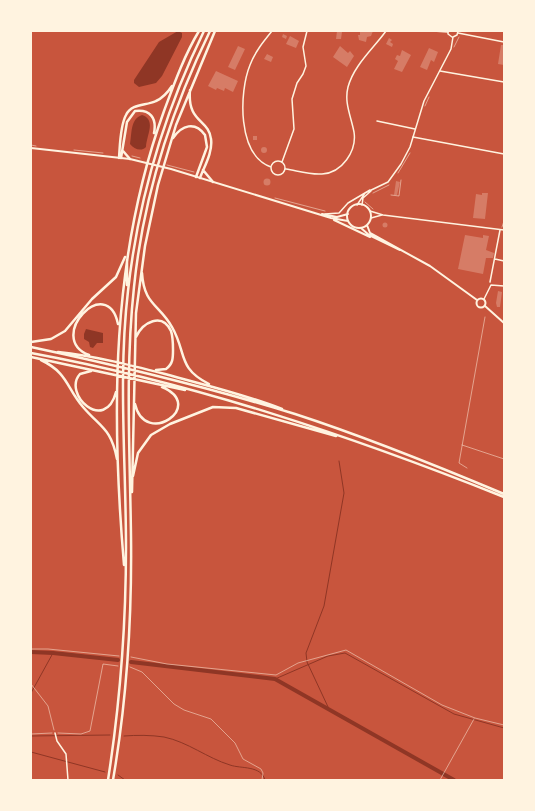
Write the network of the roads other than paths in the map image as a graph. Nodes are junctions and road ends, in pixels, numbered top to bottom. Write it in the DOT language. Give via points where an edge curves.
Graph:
graph roads {
  1 [pos="199,31"];
  2 [pos="204,31"];
  3 [pos="210,31"];
  4 [pos="215,31"];
  5 [pos="272,31"];
  6 [pos="307,31"];
  7 [pos="386,31"];
  8 [pos="410,31"];
  9 [pos="428,31"];
  10 [pos="432,31"];
  11 [pos="448,32"];
  12 [pos="458,32"];
  13 [pos="453,37"];
  14 [pos="504,42"];
  15 [pos="440,71"];
  16 [pos="174,82"];
  17 [pos="504,82"];
  18 [pos="190,87"];
  19 [pos="378,121"];
  20 [pos="415,129"];
  21 [pos="413,137"];
  22 [pos="154,139"];
  23 [pos="170,143"];
  24 [pos="31,148"];
  25 [pos="122,151"];
  26 [pos="504,154"];
  27 [pos="120,158"];
  28 [pos="130,159"];
  29 [pos="282,162"];
  30 [pos="271,167"];
  31 [pos="286,169"];
  32 [pos="203,170"];
  33 [pos="196,177"];
  34 [pos="200,178"];
  35 [pos="401,180"];
  36 [pos="213,182"];
  37 [pos="374,190"];
  38 [pos="391,195"];
  39 [pos="357,205"];
  40 [pos="362,205"];
  41 [pos="370,211"];
  42 [pos="320,214"];
  43 [pos="324,214"];
  44 [pos="348,214"];
  45 [pos="383,215"];
  46 [pos="331,218"];
  47 [pos="371,218"];
  48 [pos="348,221"];
  49 [pos="367,225"];
  50 [pos="362,228"];
  51 [pos="500,230"];
  52 [pos="504,230"];
  53 [pos="374,238"];
  54 [pos="128,247"];
  55 [pos="406,253"];
  56 [pos="495,259"];
  57 [pos="504,261"];
  58 [pos="142,267"];
  59 [pos="490,282"];
  60 [pos="504,286"];
  61 [pos="128,291"];
  62 [pos="484,299"];
  63 [pos="477,300"];
  64 [pos="485,306"];
  65 [pos="485,317"];
  66 [pos="504,323"];
  67 [pos="119,327"];
  68 [pos="135,340"];
  69 [pos="31,342"];
  70 [pos="31,347"];
  71 [pos="46,350"];
  72 [pos="31,353"];
  73 [pos="31,357"];
  74 [pos="93,357"];
  75 [pos="37,358"];
  76 [pos="150,370"];
  77 [pos="95,371"];
  78 [pos="158,386"];
  79 [pos="213,386"];
  80 [pos="117,388"];
  81 [pos="200,392"];
  82 [pos="134,400"];
  83 [pos="295,414"];
  84 [pos="350,439"];
  85 [pos="462,445"];
  86 [pos="504,459"];
  87 [pos="119,466"];
  88 [pos="468,468"];
  89 [pos="132,492"];
  90 [pos="504,494"];
  91 [pos="504,497"];
  92 [pos="130,502"];
  93 [pos="126,582"];
  94 [pos="55,734"];
  95 [pos="68,780"];
  96 [pos="108,780"];
  97 [pos="113,780"];
  1 -- 16 [label="highway"];
  2 -- 61 [label="highway" via="171,105 158,142 139,218"];
  3 -- 92 [label="highway" via="176,107 153,183 137,258 128,386"];
  4 -- 18 [label="highway"];
  5 -- 30 [label="street" via="250,65 242,104 247,139 260,160"];
  6 -- 29 [label="street" via="304,47 306,66 297,83 292,101 294,129"];
  7 -- 31 [label="street" via="354,73 348,87 347,107 354,137 349,157 339,168 325,174"];
  8 -- 9 [label="street"];
  10 -- 11 [label="street"];
  11 -- 13 [label="street"];
  12 -- 13 [label="street"];
  12 -- 14 [label="street"];
  13 -- 15 [label="street" via="451,49"];
  15 -- 17 [label="street"];
  15 -- 20 [label="street" via="424,101"];
  16 -- 22 [label="highway"];
  16 -- 27 [label="highway" via="156,102 134,107 126,114"];
  18 -- 23 [label="highway"];
  18 -- 32 [label="highway" via="191,110 211,137 211,146"];
  19 -- 20 [label="street"];
  20 -- 21 [label="street"];
  21 -- 26 [label="street"];
  21 -- 37 [label="street" via="406,156 396,172 384,185"];
  22 -- 25 [label="highway" via="154,118 144,111 135,112 127,122"];
  22 -- 54 [label="highway" via="143,176"];
  23 -- 33 [label="highway" via="178,131 186,126 195,126 202,131 207,144"];
  23 -- 58 [label="highway" via="152,211"];
  24 -- 27 [label="main road"];
  25 -- 27 [label="highway"];
  25 -- 28 [label="highway"];
  27 -- 28 [label="main road"];
  28 -- 33 [label="main road"];
  29 -- 30 [label="street" via="275,162"];
  29 -- 31 [label="street"];
  30 -- 31 [label="street" via="273,174 277,176 282,175"];
  32 -- 34 [label="highway"];
  32 -- 36 [label="highway"];
  33 -- 34 [label="main road"];
  34 -- 36 [label="main road"];
  35 -- 38 [label="lane" via="399,196"];
  36 -- 42 [label="main road"];
  37 -- 39 [label="street" via="365,193"];
  37 -- 40 [label="street" via="366,194"];
  37 -- 43 [label="street" via="360,195 339,213"];
  39 -- 40 [label="main road"];
  39 -- 44 [label="main road" via="351,208"];
  40 -- 41 [label="main road"];
  41 -- 45 [label="street"];
  41 -- 47 [label="main road"];
  42 -- 43 [label="main road"];
  42 -- 46 [label="main road"];
  43 -- 44 [label="main road" via="337,217"];
  44 -- 48 [label="main road"];
  45 -- 47 [label="street"];
  45 -- 51 [label="street"];
  46 -- 48 [label="main road"];
  46 -- 53 [label="main road"];
  47 -- 49 [label="main road"];
  48 -- 50 [label="main road" via="354,227"];
  49 -- 50 [label="main road"];
  49 -- 55 [label="main road" via="370,233"];
  50 -- 53 [label="main road"];
  51 -- 52 [label="street"];
  51 -- 56 [label="street"];
  53 -- 55 [label="main road"];
  54 -- 61 [label="highway"];
  54 -- 67 [label="highway"];
  54 -- 69 [label="highway" via="123,265 116,277 92,299 67,329 51,339"];
  55 -- 63 [label="main road" via="430,266"];
  56 -- 57 [label="street"];
  56 -- 59 [label="street"];
  58 -- 68 [label="highway"];
  58 -- 79 [label="highway" via="146,294 174,330 185,364 194,375"];
  60 -- 62 [label="street" via="491,286"];
  61 -- 93 [label="highway" via="123,385"];
  62 -- 63 [label="main road"];
  62 -- 64 [label="main road"];
  63 -- 64 [label="main road" via="478,306"];
  64 -- 66 [label="main road"];
  65 -- 85 [label="lane"];
  67 -- 74 [label="highway" via="115,314 108,306 94,304 85,311 75,325 74,339 80,350"];
  67 -- 80 [label="highway"];
  68 -- 76 [label="highway" via="143,326 150,321 162,322 170,330 173,340 171,364 164,370"];
  68 -- 82 [label="highway"];
  70 -- 71 [label="highway"];
  71 -- 74 [label="highway"];
  71 -- 83 [label="highway" via="125,368"];
  72 -- 81 [label="highway"];
  73 -- 75 [label="highway"];
  74 -- 76 [label="highway"];
  75 -- 77 [label="highway"];
  75 -- 87 [label="highway" via="61,374 82,407 108,433 115,447"];
  76 -- 79 [label="highway"];
  77 -- 78 [label="highway"];
  77 -- 80 [label="highway" via="82,373 75,383 80,397 88,408 98,410 108,407 114,400"];
  78 -- 81 [label="highway"];
  78 -- 82 [label="highway" via="170,391 177,401 177,411 171,419 159,423 146,421 139,415"];
  79 -- 83 [label="highway"];
  80 -- 87 [label="highway"];
  81 -- 84 [label="highway" via="277,414"];
  82 -- 89 [label="highway"];
  83 -- 90 [label="highway" via="403,452"];
  84 -- 89 [label="highway" via="236,408 212,407 170,424 149,437 137,456"];
  84 -- 91 [label="highway"];
  85 -- 86 [label="lane"];
  85 -- 88 [label="lane" via="459,463"];
  87 -- 93 [label="highway"];
  89 -- 92 [label="highway"];
  92 -- 97 [label="highway" via="131,582 128,650"];
  93 -- 96 [label="highway" via="120,680"];
  94 -- 95 [label="street" via="67,760"];
}
